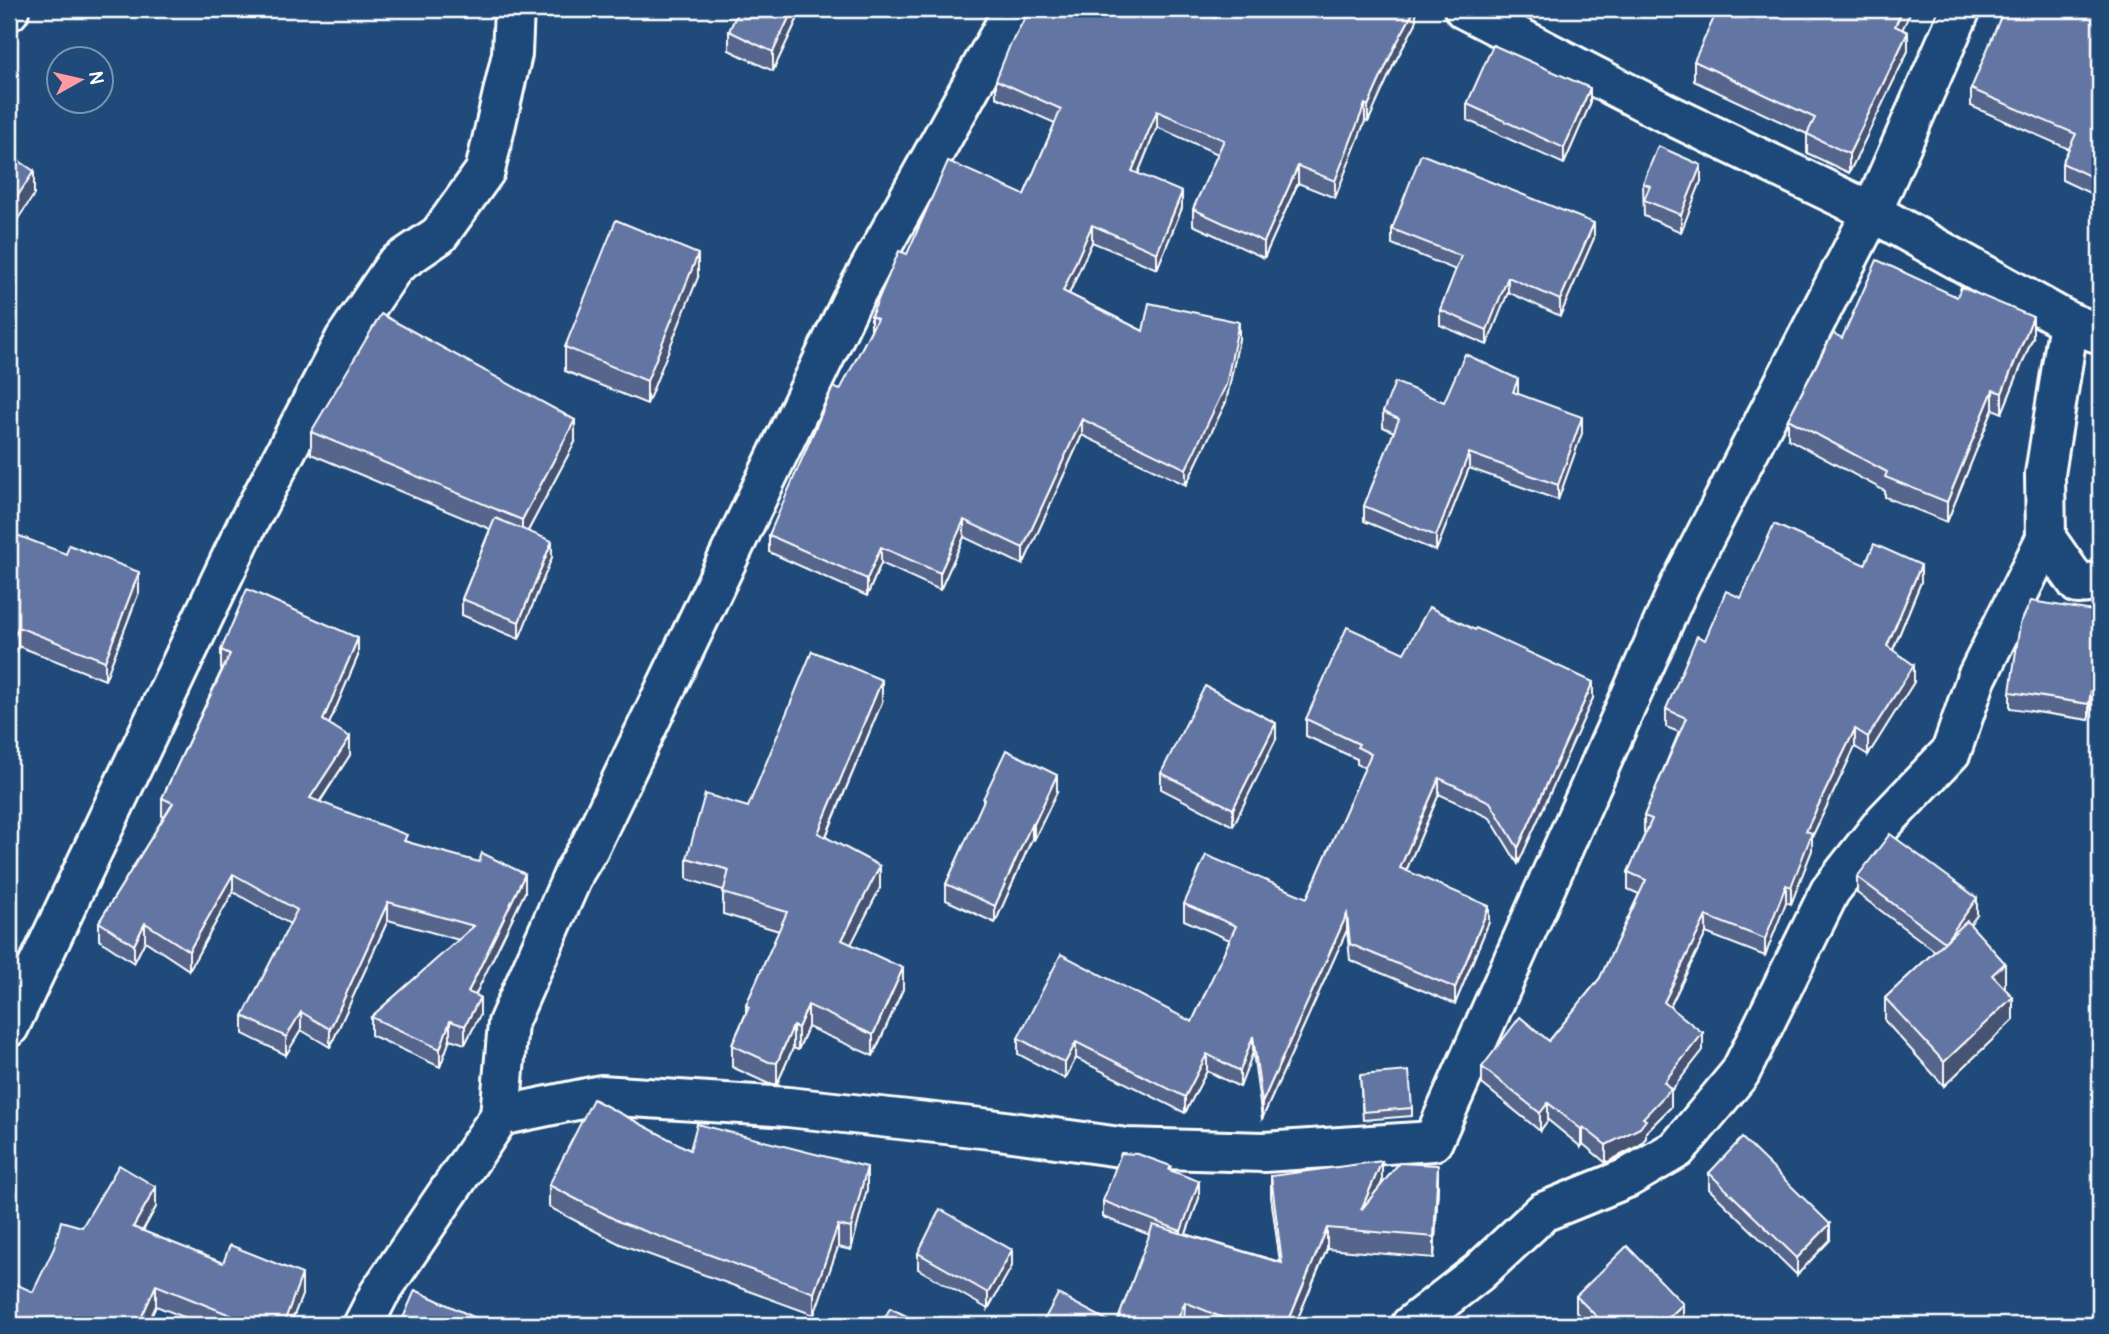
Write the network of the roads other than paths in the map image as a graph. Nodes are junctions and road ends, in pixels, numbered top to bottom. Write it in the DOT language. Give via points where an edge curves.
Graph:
graph roads {
  1 [pos="514,9"];
  2 [pos="1014,9"];
  3 [pos="1464,9"];
  4 [pos="1961,9"];
  5 [pos="1872,212"];
  6 [pos="2085,328"];
  7 [pos="2046,538"];
  8 [pos="2100,582"];
  9 [pos="9,1027"];
  10 [pos="500,1116"];
  11 [pos="363,1325"];
  12 [pos="1412,1325"];
  1 -- 9 [label="street" via="512,54 485,172 439,235 395,265 345,339 246,527"];
  2 -- 10 [label="street" via="851,302 575,871 508,1023"];
  3 -- 5 [label="street"];
  4 -- 5 [label="street"];
  5 -- 6 [label="street"];
  5 -- 10 [label="street" via="1680,585 1433,1141 1264,1152 1127,1148 788,1107 601,1095"];
  6 -- 7 [label="street" via="2045,474"];
  7 -- 8 [label="street" via="2078,584"];
  7 -- 12 [label="street" via="1976,680 1951,751 1884,822 1830,891 1740,1073 1677,1149 1627,1178 1543,1212 1479,1272"];
  10 -- 11 [label="street" via="379,1294"];
}
